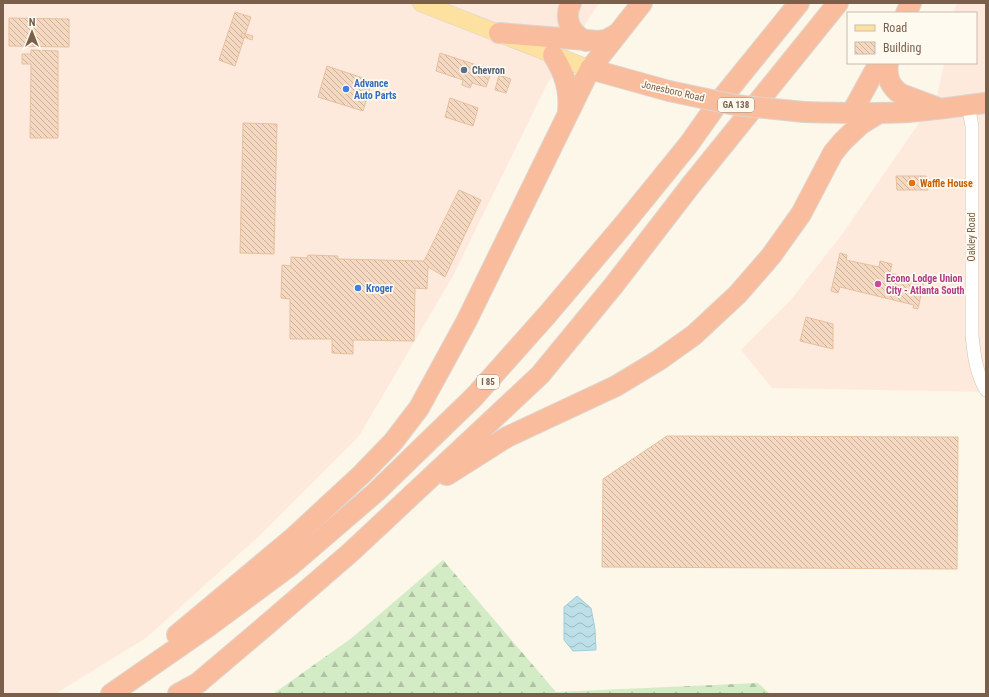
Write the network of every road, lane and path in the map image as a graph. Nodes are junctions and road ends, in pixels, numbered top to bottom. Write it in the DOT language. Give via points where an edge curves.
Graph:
graph roads {
  1 [pos="421,3"];
  2 [pos="571,3"];
  3 [pos="642,3"];
  4 [pos="799,3"];
  5 [pos="838,3"];
  6 [pos="911,3"];
  7 [pos="906,12"];
  8 [pos="498,33"];
  9 [pos="617,34"];
  10 [pos="586,41"];
  11 [pos="553,55"];
  12 [pos="877,64"];
  13 [pos="888,64"];
  14 [pos="590,69"];
  15 [pos="977,104"];
  16 [pos="942,109"];
  17 [pos="568,112"];
  18 [pos="879,113"];
  19 [pos="842,114"];
  20 [pos="833,153"];
  21 [pos="986,390"];
  22 [pos="409,498"];
  23 [pos="106,694"];
  24 [pos="111,694"];
  25 [pos="178,694"];
  1 -- 8 [label="main road, Jonesboro Road / GA 138"];
  2 -- 10 [label="highway" via="568,15 570,26 576,35"];
  3 -- 9 [label="highway"];
  4 -- 24 [label="highway, I 85" via="624,224 474,397 376,492 290,566"];
  5 -- 22 [label="highway" via="540,375"];
  6 -- 7 [label="highway"];
  8 -- 10 [label="highway"];
  8 -- 11 [label="main road, Jonesboro Road / GA 138"];
  9 -- 10 [label="highway" via="606,40"];
  9 -- 14 [label="highway"];
  11 -- 14 [label="main road, Jonesboro Road / GA 138"];
  11 -- 17 [label="highway" via="569,92"];
  12 -- 19 [label="highway"];
  13 -- 16 [label="highway" via="889,80 896,91"];
  14 -- 17 [label="highway"];
  14 -- 19 [label="highway, Jonesboro Road / GA 138, bridge" via="669,91 735,105"];
  15 -- 16 [label="highway, Jonesboro Road / GA 138"];
  15 -- 21 [label="street, Oakley Road" via="972,126 972,335 974,357"];
  16 -- 18 [label="highway, Jonesboro Road / GA 138"];
  17 -- 23 [label="highway" via="466,322 419,408 393,442 293,538"];
  18 -- 19 [label="highway, Jonesboro Road / GA 138"];
  18 -- 20 [label="highway" via="861,124"];
  19 -- 20 [label="highway" via="835,130"];
  20 -- 22 [label="highway" via="800,214 771,256 738,294 694,335 616,386 507,437"];
  22 -- 25 [label="highway" via="258,633 198,683"];
}
